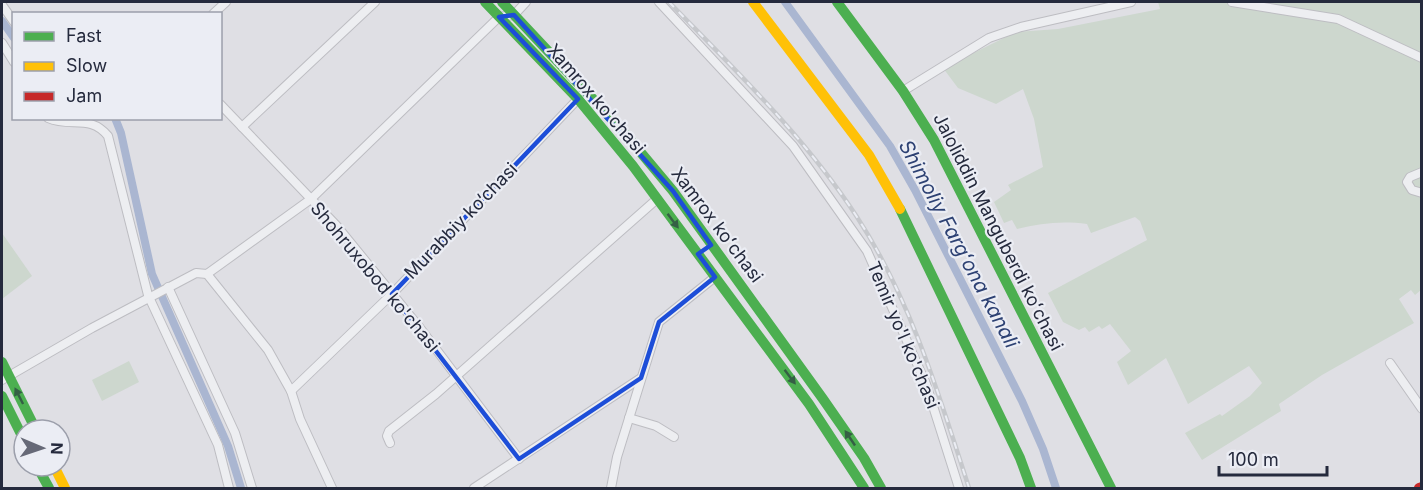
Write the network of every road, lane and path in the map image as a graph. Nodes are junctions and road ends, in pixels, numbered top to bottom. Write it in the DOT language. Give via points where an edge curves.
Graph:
graph roads {
  1 [pos="375,2"];
  2 [pos="485,2"];
  3 [pos="502,2"];
  4 [pos="526,2"];
  5 [pos="659,2"];
  6 [pos="753,2"];
  7 [pos="837,2"];
  8 [pos="1131,2"];
  9 [pos="1232,2"];
  10 [pos="2,5"];
  11 [pos="514,15"];
  12 [pos="499,16"];
  13 [pos="12,19"];
  14 [pos="2,44"];
  15 [pos="1422,58"];
  16 [pos="12,59"];
  17 [pos="903,91"];
  18 [pos="578,99"];
  19 [pos="222,106"];
  20 [pos="54,120"];
  21 [pos="242,127"];
  22 [pos="1422,172"];
  23 [pos="1422,193"];
  24 [pos="311,199"];
  25 [pos="657,199"];
  26 [pos="711,245"];
  27 [pos="698,254"];
  28 [pos="207,274"];
  29 [pos="715,277"];
  30 [pos="167,288"];
  31 [pos="392,294"];
  32 [pos="151,296"];
  33 [pos="2,362"];
  34 [pos="1390,363"];
  35 [pos="456,375"];
  36 [pos="5,378"];
  37 [pos="641,378"];
  38 [pos="291,391"];
  39 [pos="2,396"];
  40 [pos="1422,410"];
  41 [pos="13,418"];
  42 [pos="29,418"];
  43 [pos="629,418"];
  44 [pos="674,436"];
  45 [pos="390,443"];
  46 [pos="519,459"];
  47 [pos="477,488"];
  48 [pos="1113,488"];
  49 [pos="229,489"];
  50 [pos="252,489"];
  51 [pos="332,489"];
  52 [pos="611,489"];
  53 [pos="864,489"];
  54 [pos="881,489"];
  55 [pos="959,489"];
  56 [pos="1030,489"];
  1 -- 21 [label="street"];
  2 -- 12 [label="main road, Xamrox ko'chasi"];
  3 -- 11 [label="main road, Xamrox koʻchasi"];
  4 -- 11 [label="street"];
  5 -- 55 [label="street, Temir yo'l ko'chasi" via="793,146 867,251 926,384"];
  6 -- 56 [label="main road" via="869,155 890,189 1020,458"];
  7 -- 17 [label="main road, Jaloliddin Manguberdi koʻchasi"];
  8 -- 17 [label="street" via="989,38"];
  9 -- 15 [label="street" via="1338,19"];
  10 -- 13 [label="street"];
  11 -- 12 [label="street"];
  11 -- 26 [label="main road, Xamrox koʻchasi" via="622,130"];
  12 -- 18 [label="main road, Xamrox ko'chasi"];
  12 -- 24 [label="street"];
  14 -- 16 [label="street"];
  17 -- 48 [label="main road, Jaloliddin Manguberdi koʻchasi" via="934,140"];
  18 -- 25 [label="main road, Xamrox ko'chasi"];
  18 -- 31 [label="street, Murabbiy ko‘chasi"];
  19 -- 21 [label="street, Shohruxobod ko'chasi"];
  20 -- 32 [label="street" via="93,124 108,136"];
  21 -- 24 [label="street, Shohruxobod ko'chasi"];
  22 -- 23 [label="street" via="1407,182 1412,190"];
  24 -- 28 [label="street"];
  24 -- 31 [label="street, Shohruxobod ko'chasi"];
  25 -- 27 [label="main road, Xamrox ko'chasi, one-way"];
  25 -- 35 [label="street"];
  26 -- 27 [label="street"];
  54 -- 26 [label="main road, Xamrox koʻchasi, one-way" via="823,399"];
  27 -- 29 [label="main road, Xamrox ko'chasi"];
  28 -- 30 [label="street" via="196,273"];
  28 -- 38 [label="street" via="268,350"];
  29 -- 37 [label="street" via="659,322"];
  29 -- 53 [label="main road, Xamrox ko'chasi, one-way" via="809,404"];
  30 -- 32 [label="street"];
  30 -- 50 [label="street" via="235,433"];
  31 -- 35 [label="street, Shohruxobod ko'chasi"];
  31 -- 38 [label="street, Murabbiy ko‘chasi"];
  32 -- 36 [label="street"];
  32 -- 49 [label="street" via="218,444"];
  33 -- 36 [label="main road"];
  34 -- 40 [label="street"];
  35 -- 45 [label="street" via="387,433"];
  35 -- 46 [label="street, Shohruxobod ko'chasi"];
  42 -- 36 [label="main road, one-way"];
  37 -- 43 [label="street"];
  37 -- 46 [label="street"];
  38 -- 51 [label="street"];
  39 -- 41 [label="main road"];
  43 -- 44 [label="street"];
  43 -- 52 [label="street"];
  46 -- 47 [label="street"];
}
